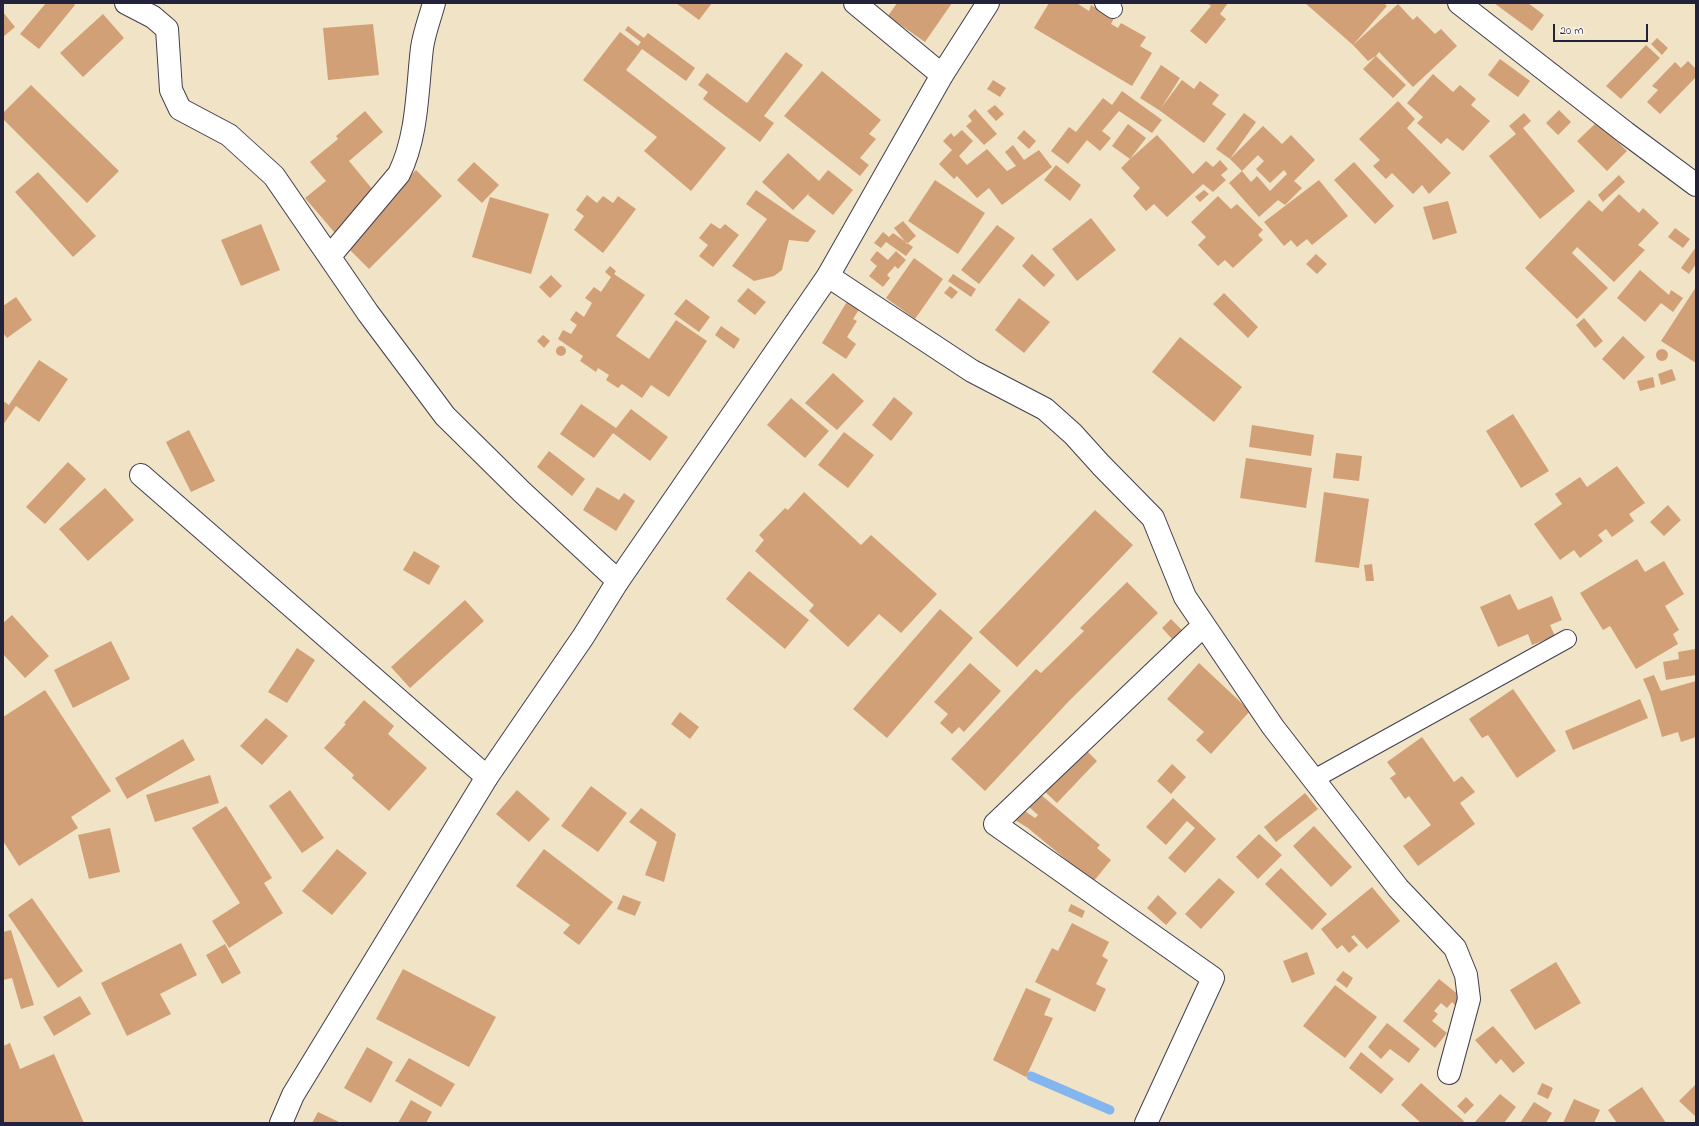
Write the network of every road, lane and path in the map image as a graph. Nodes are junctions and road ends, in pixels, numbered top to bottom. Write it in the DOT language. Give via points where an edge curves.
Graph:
graph roads {
  1 [pos="126,3"];
  2 [pos="434,3"];
  3 [pos="855,3"];
  4 [pos="988,3"];
  5 [pos="1460,3"];
  6 [pos="942,75"];
  7 [pos="1696,185"];
  8 [pos="330,256"];
  9 [pos="828,276"];
  10 [pos="141,475"];
  11 [pos="618,580"];
  12 [pos="1204,625"];
  13 [pos="1567,639"];
  14 [pos="487,777"];
  15 [pos="1314,779"];
  16 [pos="1449,1073"];
  17 [pos="281,1123"];
  18 [pos="1146,1123"];
  1 -- 8 [label="street" via="154,17 167,30 172,90 180,109 228,135 274,176"];
  2 -- 8 [label="street" via="422,46 418,98 406,160 399,174"];
  3 -- 6 [label="street"];
  4 -- 6 [label="street"];
  5 -- 7 [label="street"];
  6 -- 9 [label="street"];
  8 -- 11 [label="street" via="368,313 445,416 522,492"];
  9 -- 11 [label="street"];
  9 -- 12 [label="street" via="972,371 1045,409 1073,434 1153,518 1185,597"];
  10 -- 14 [label="street"];
  11 -- 14 [label="street" via="583,637"];
  12 -- 15 [label="street" via="1273,727"];
  12 -- 18 [label="street" via="995,824 1213,978"];
  13 -- 15 [label="lane"];
  14 -- 17 [label="street" via="293,1095"];
  15 -- 16 [label="street" via="1398,888 1455,948 1466,975 1469,999"];
}
